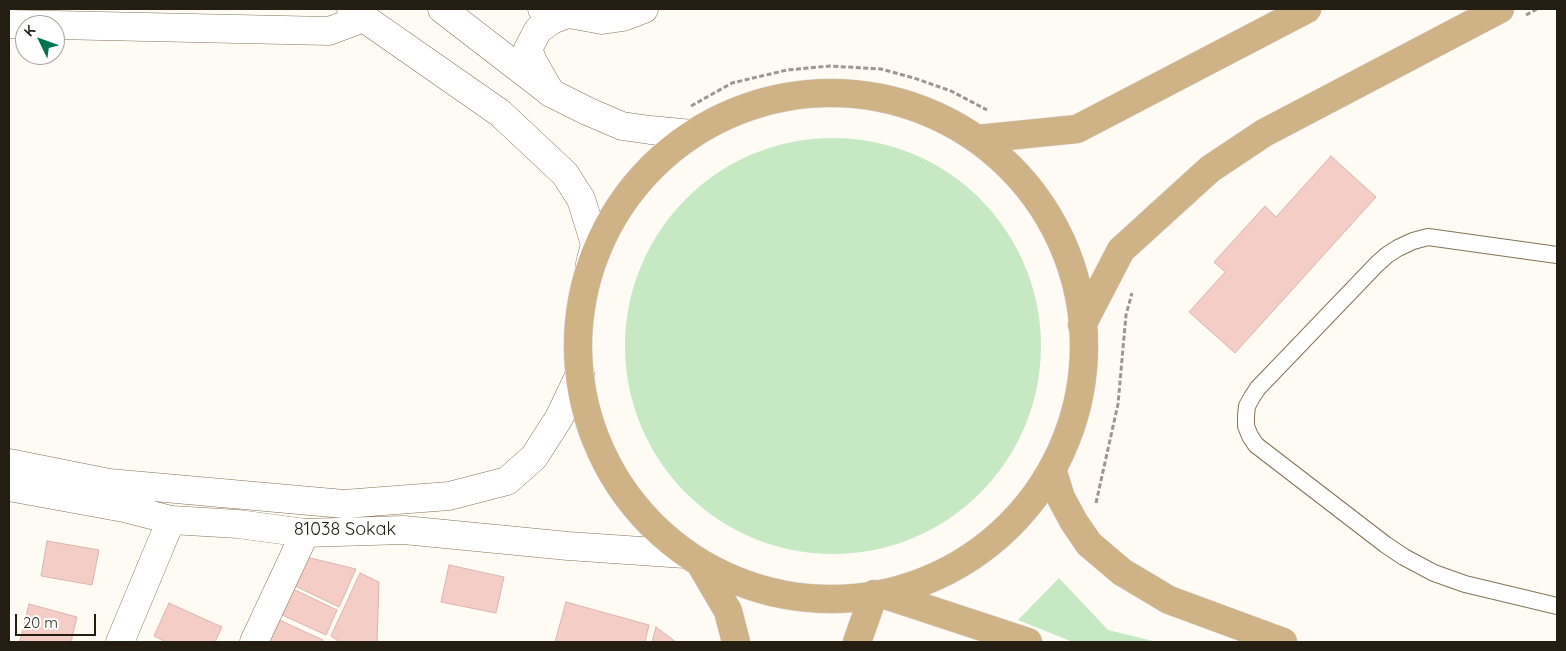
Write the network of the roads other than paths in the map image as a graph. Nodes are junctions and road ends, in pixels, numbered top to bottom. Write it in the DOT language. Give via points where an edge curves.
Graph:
graph roads {
  1 [pos="442,9"];
  2 [pos="644,9"];
  3 [pos="1307,9"];
  4 [pos="555,12"];
  5 [pos="358,13"];
  6 [pos="1510,14"];
  7 [pos="9,24"];
  8 [pos="551,93"];
  9 [pos="692,134"];
  10 [pos="977,139"];
  11 [pos="1557,255"];
  12 [pos="590,264"];
  13 [pos="1082,325"];
  14 [pos="580,374"];
  15 [pos="9,463"];
  16 [pos="1052,469"];
  17 [pos="9,487"];
  18 [pos="171,520"];
  19 [pos="305,533"];
  20 [pos="693,559"];
  21 [pos="878,594"];
  22 [pos="1557,606"];
  23 [pos="120,642"];
  24 [pos="254,642"];
  25 [pos="736,642"];
  26 [pos="857,642"];
  27 [pos="1028,642"];
  28 [pos="1283,642"];
  1 -- 8 [label="street"];
  2 -- 4 [label="street" via="602,20"];
  3 -- 10 [label="main road" via="1078,129"];
  4 -- 8 [label="street" via="552,20 538,30 528,49"];
  5 -- 7 [label="street" via="329,31"];
  5 -- 12 [label="street" via="500,114 565,174 581,199 594,244"];
  6 -- 13 [label="main road" via="1264,133 1210,169 1122,250"];
  8 -- 9 [label="street" via="622,126"];
  9 -- 10 [label="main road" via="728,114 775,98 855,93 939,117"];
  9 -- 12 [label="main road" via="638,182 614,215"];
  10 -- 13 [label="main road" via="1010,168 1048,216 1064,246 1079,291"];
  11 -- 22 [label="lane" via="1428,237 1398,248 1377,264 1258,388 1247,406 1246,416 1246,426 1256,445 1404,557 1465,584"];
  12 -- 14 [label="main road" via="579,338"];
  13 -- 16 [label="main road" via="1084,364 1078,406 1067,440"];
  14 -- 15 [label="street, 81038 Sokak" via="559,418 534,457 507,481 449,496 344,504 109,483"];
  14 -- 20 [label="main road" via="592,427 608,468 628,499"];
  16 -- 21 [label="main road" via="1025,508 973,557 927,580"];
  16 -- 28 [label="main road" via="1074,522 1089,544 1122,572 1169,600"];
  17 -- 18 [label="street, 81038 Sokak"];
  18 -- 19 [label="street, 81038 Sokak"];
  18 -- 23 [label="street"];
  19 -- 20 [label="street, 81038 Sokak" via="404,530"];
  19 -- 24 [label="street"];
  20 -- 21 [label="main road" via="763,589 799,597"];
  20 -- 25 [label="main road" via="728,611"];
  21 -- 26 [label="main road"];
  21 -- 27 [label="main road"];
}
